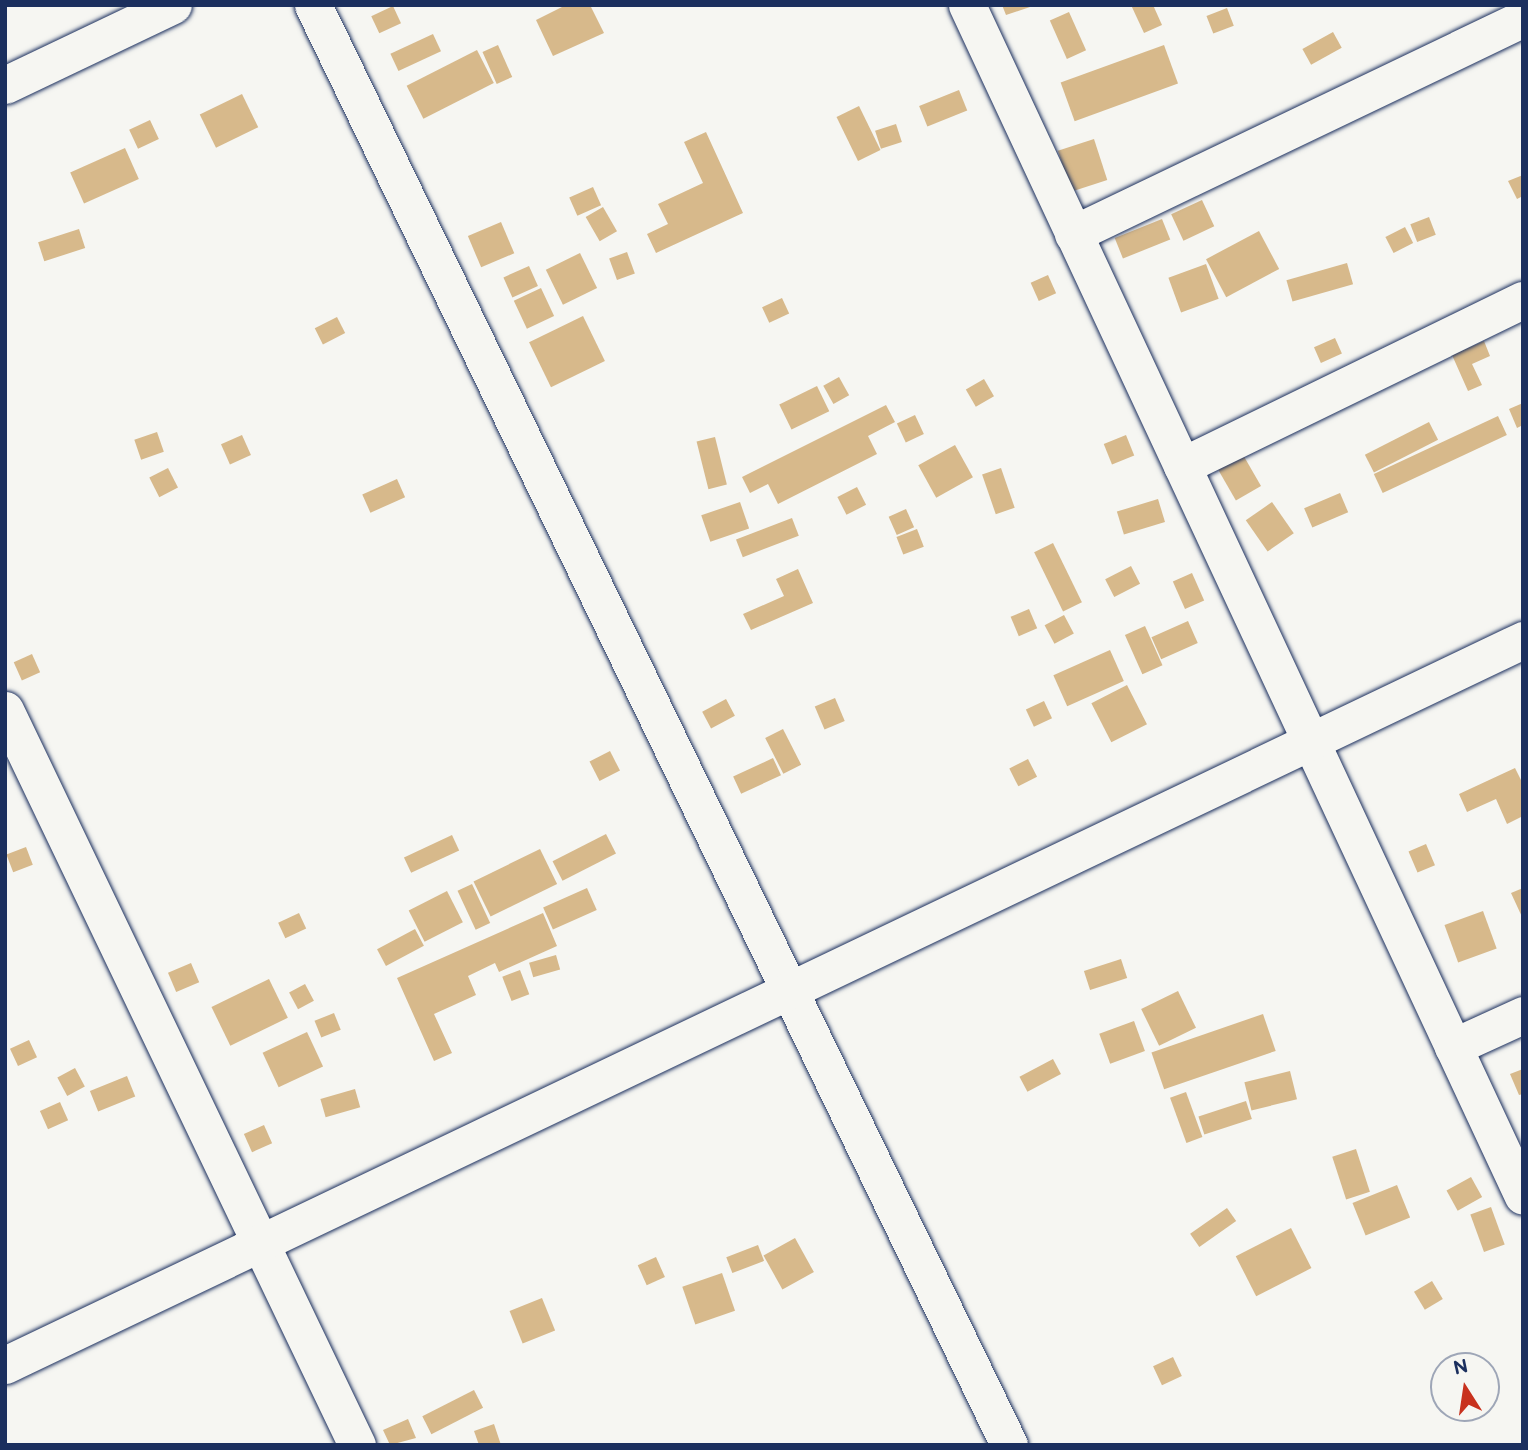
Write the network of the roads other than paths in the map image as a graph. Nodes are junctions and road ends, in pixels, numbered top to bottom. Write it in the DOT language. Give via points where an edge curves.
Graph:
graph roads {
  1 [pos="173,5"];
  2 [pos="313,5"];
  3 [pos="967,5"];
  4 [pos="1523,18"];
  5 [pos="5,85"];
  6 [pos="1073,234"];
  7 [pos="1523,300"];
  8 [pos="1182,466"];
  9 [pos="1523,640"];
  10 [pos="5,710"];
  11 [pos="1311,742"];
  12 [pos="790,991"];
  13 [pos="1523,1015"];
  14 [pos="1454,1047"];
  15 [pos="1523,1196"];
  16 [pos="261,1244"];
  17 [pos="5,1365"];
  18 [pos="357,1445"];
  19 [pos="1009,1445"];
  1 -- 5 [label="street"];
  2 -- 12 [label="street"];
  3 -- 6 [label="street"];
  4 -- 6 [label="street"];
  6 -- 8 [label="street"];
  7 -- 8 [label="street"];
  8 -- 11 [label="street"];
  9 -- 11 [label="street"];
  10 -- 16 [label="street"];
  11 -- 12 [label="street"];
  11 -- 14 [label="street"];
  12 -- 16 [label="street"];
  12 -- 19 [label="street"];
  13 -- 14 [label="street"];
  14 -- 15 [label="street"];
  16 -- 17 [label="street"];
  16 -- 18 [label="street"];
}
